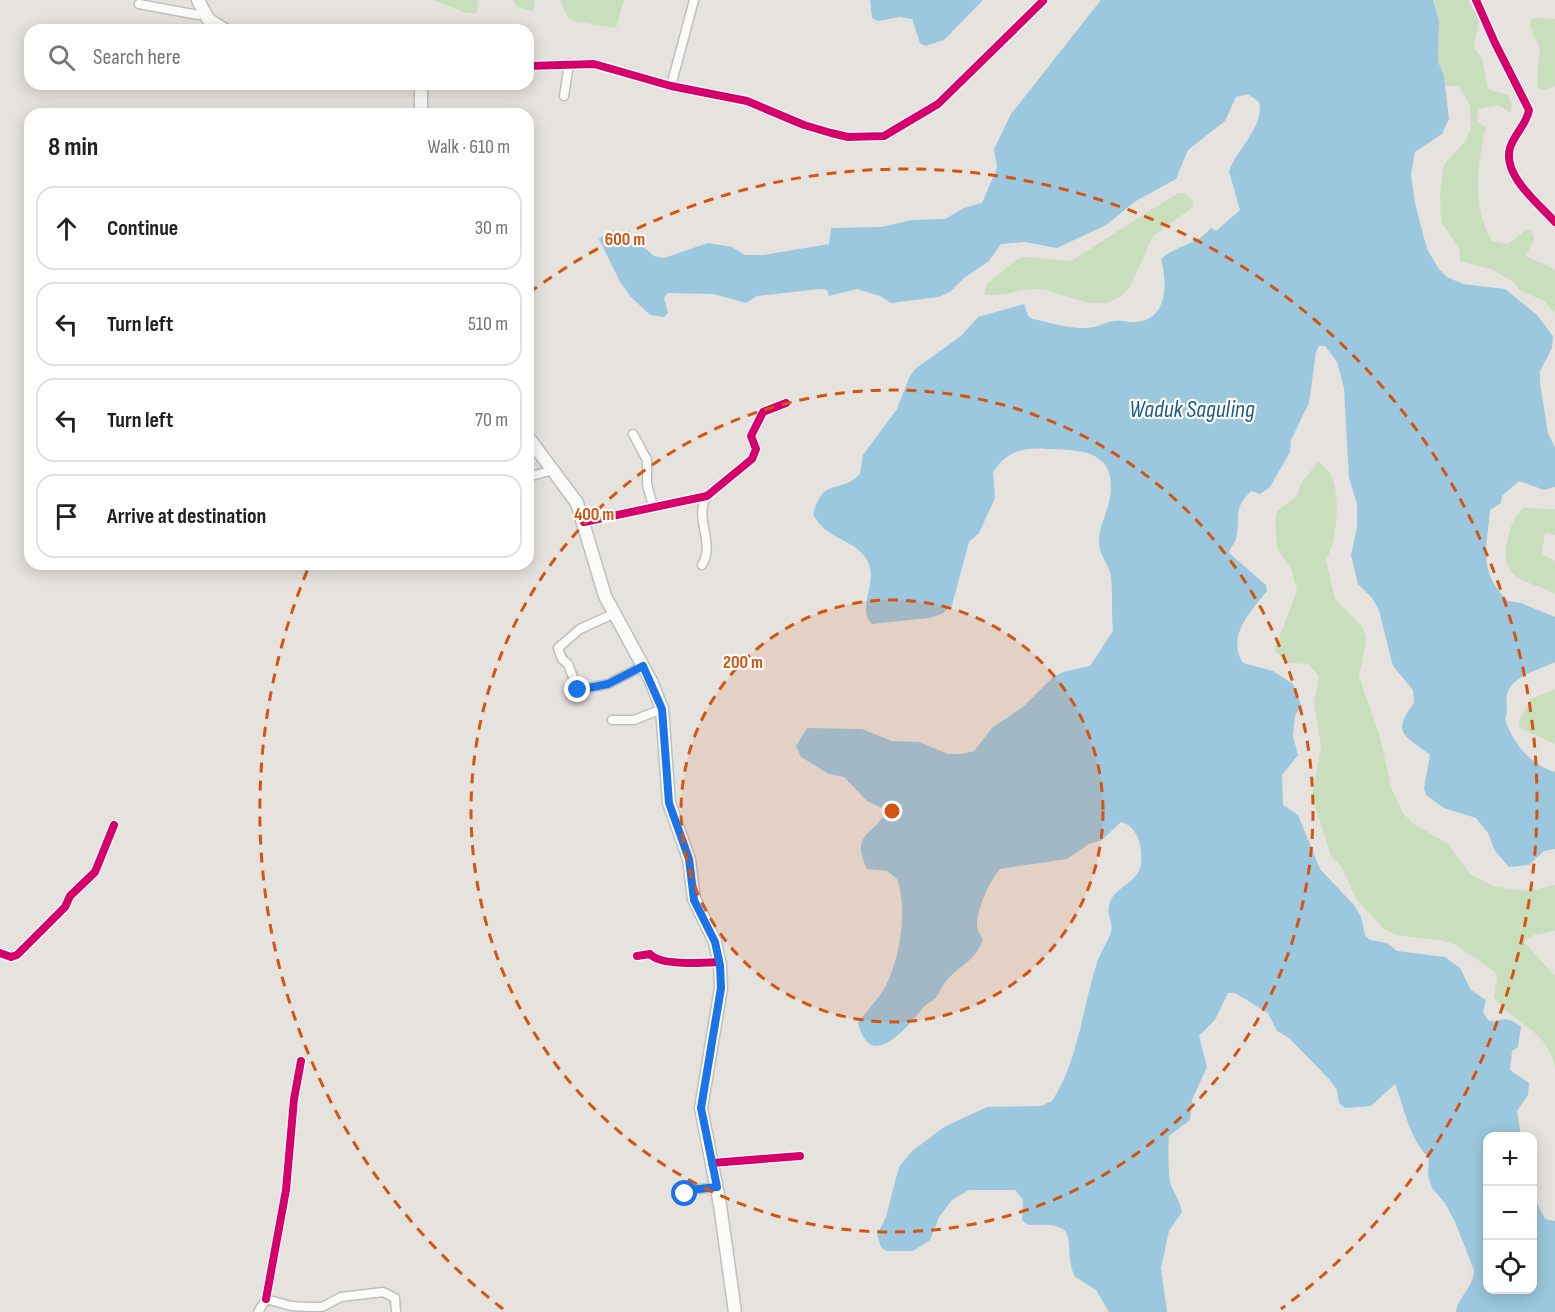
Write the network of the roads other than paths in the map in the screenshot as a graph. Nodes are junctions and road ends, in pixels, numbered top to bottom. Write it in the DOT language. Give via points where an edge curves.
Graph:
graph roads {
  1 [pos="198,0"];
  2 [pos="694,0"];
  3 [pos="1476,0"];
  4 [pos="1043,1"];
  5 [pos="139,4"];
  6 [pos="204,14"];
  7 [pos="217,24"];
  8 [pos="568,64"];
  9 [pos="534,66"];
  10 [pos="671,86"];
  11 [pos="421,90"];
  12 [pos="564,96"];
  13 [pos="421,108"];
  14 [pos="1555,222"];
  15 [pos="786,403"];
  16 [pos="633,434"];
  17 [pos="534,445"];
  18 [pos="553,470"];
  19 [pos="534,475"];
  20 [pos="706,496"];
  21 [pos="653,507"];
  22 [pos="584,522"];
  23 [pos="702,565"];
  24 [pos="613,614"];
  25 [pos="643,666"];
  26 [pos="662,709"];
  27 [pos="612,720"];
  28 [pos="114,825"];
  29 [pos="0,953"];
  30 [pos="637,956"];
  31 [pos="720,962"];
  32 [pos="301,1061"];
  33 [pos="800,1156"];
  34 [pos="712,1163"];
  35 [pos="717,1187"];
  36 [pos="679,1195"];
  37 [pos="266,1299"];
  38 [pos="258,1312"];
  39 [pos="396,1312"];
  40 [pos="735,1312"];
  1 -- 6 [label="main road"];
  2 -- 10 [label="street"];
  3 -- 14 [label="street" via="1529,110 1509,149 1510,162 1522,185"];
  4 -- 10 [label="street" via="938,104 884,136 848,137 804,125 747,101"];
  5 -- 6 [label="street"];
  6 -- 7 [label="main road"];
  8 -- 9 [label="street"];
  8 -- 10 [label="street" via="594,64"];
  8 -- 12 [label="street"];
  11 -- 13 [label="main road"];
  15 -- 20 [label="street" via="763,412 751,436 756,449 752,459"];
  16 -- 21 [label="street" via="646,460"];
  17 -- 18 [label="main road"];
  18 -- 19 [label="street"];
  18 -- 22 [label="main road" via="577,503"];
  20 -- 21 [label="street"];
  20 -- 23 [label="street" via="701,511 708,541"];
  21 -- 22 [label="street"];
  22 -- 24 [label="main road"];
  24 -- 25 [label="main road"];
  24 -- 25 [label="street" via="580,629 558,648 578,690 608,684"];
  25 -- 26 [label="main road"];
  26 -- 27 [label="street" via="634,720"];
  26 -- 31 [label="main road" via="669,803 689,859 694,900 715,942"];
  28 -- 29 [label="street" via="98,867 70,896 65,907 17,955"];
  30 -- 31 [label="street" via="650,954 684,964"];
  31 -- 34 [label="main road" via="721,988 701,1108"];
  32 -- 37 [label="street" via="286,1190"];
  33 -- 34 [label="street"];
  34 -- 35 [label="main road"];
  35 -- 36 [label="street"];
  35 -- 40 [label="main road"];
  37 -- 38 [label="street"];
  37 -- 39 [label="street" via="291,1306 322,1307 341,1297 389,1293 395,1298"];
}
